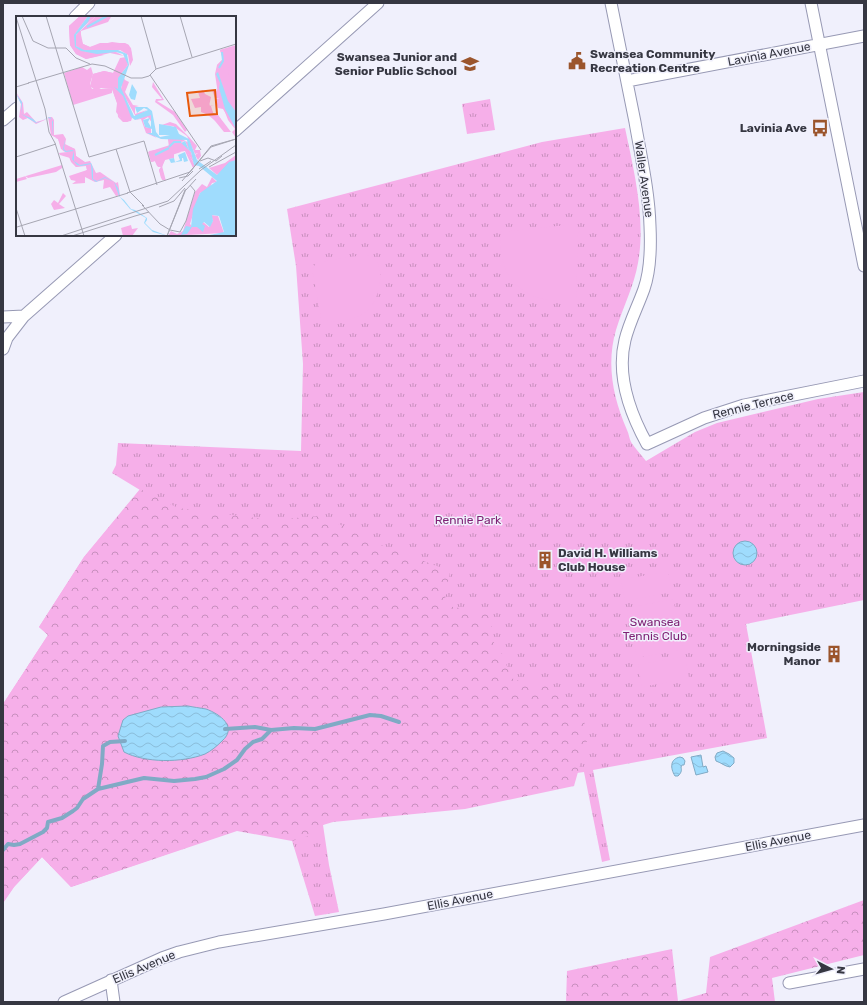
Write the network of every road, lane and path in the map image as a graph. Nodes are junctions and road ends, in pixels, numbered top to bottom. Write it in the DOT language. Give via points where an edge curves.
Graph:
graph roads {
  1 [pos="89,3"];
  2 [pos="378,3"];
  3 [pos="611,3"];
  4 [pos="811,3"];
  5 [pos="76,16"];
  6 [pos="864,36"];
  7 [pos="820,45"];
  8 [pos="627,81"];
  9 [pos="16,109"];
  10 [pos="3,120"];
  11 [pos="236,130"];
  12 [pos="115,236"];
  13 [pos="861,237"];
  14 [pos="864,266"];
  15 [pos="24,316"];
  16 [pos="3,317"];
  17 [pos="3,349"];
  18 [pos="864,381"];
  19 [pos="647,444"];
  20 [pos="864,825"];
  21 [pos="864,969"];
  22 [pos="111,980"];
  23 [pos="789,983"];
  24 [pos="64,1002"];
  25 [pos="114,1002"];
  1 -- 5 [label="street"];
  2 -- 11 [label="street"];
  3 -- 8 [label="street, Waller Avenue"];
  4 -- 7 [label="street"];
  6 -- 7 [label="street, Lavinia Avenue"];
  7 -- 8 [label="street, Lavinia Avenue"];
  7 -- 13 [label="street"];
  8 -- 19 [label="street, Waller Avenue" via="646,174 651,248 644,288 625,340 622,374 629,404"];
  9 -- 10 [label="street"];
  12 -- 15 [label="street"];
  13 -- 14 [label="street"];
  15 -- 16 [label="street"];
  15 -- 17 [label="street" via="7,338"];
  18 -- 19 [label="street, Rennie Terrace" via="744,405 704,418"];
  20 -- 22 [label="street, Ellis Avenue" via="219,942 179,952"];
  21 -- 23 [label="street"];
  22 -- 24 [label="street, Ellis Avenue"];
  22 -- 25 [label="street"];
}
